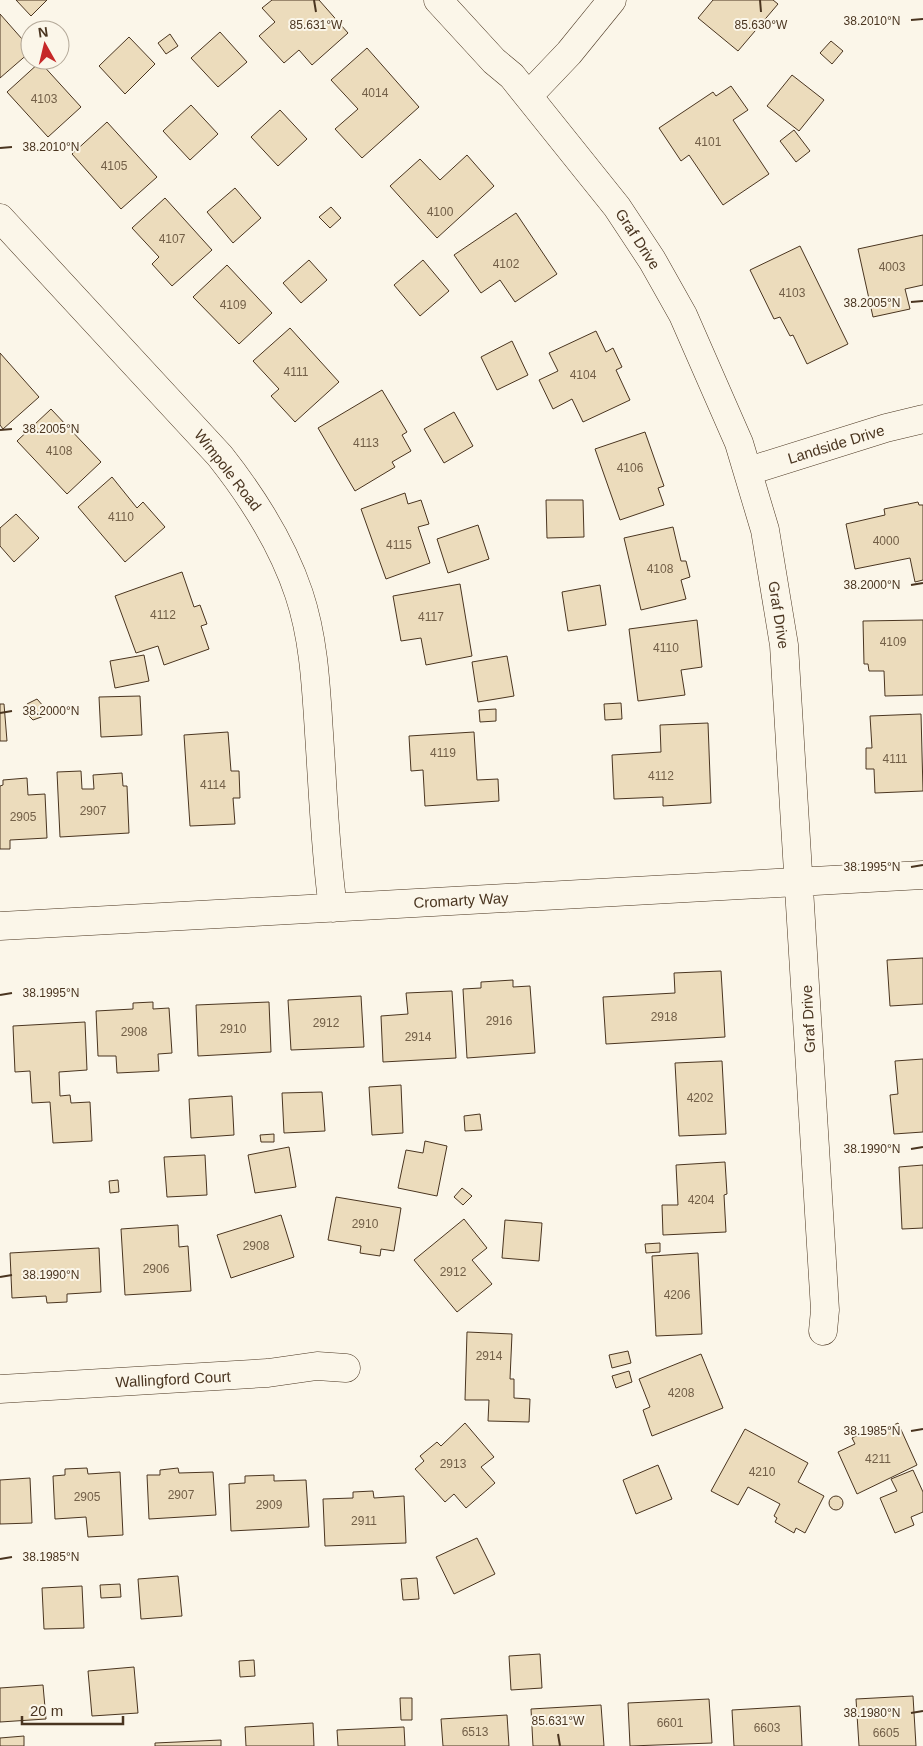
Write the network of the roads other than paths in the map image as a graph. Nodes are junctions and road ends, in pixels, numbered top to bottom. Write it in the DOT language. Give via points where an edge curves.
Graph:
graph roads {
  1 [pos="438,0"];
  2 [pos="612,0"];
  3 [pos="529,95"];
  4 [pos="0,218"];
  5 [pos="923,419"];
  6 [pos="749,471"];
  7 [pos="923,875"];
  8 [pos="800,881"];
  9 [pos="333,908"];
  10 [pos="0,926"];
  11 [pos="823,1331"];
  12 [pos="346,1368"];
  13 [pos="0,1389"];
  1 -- 3 [label="street, Graf Drive"];
  2 -- 3 [label="street"];
  3 -- 6 [label="street, Graf Drive" via="617,207 652,260 683,315 740,443"];
  4 -- 9 [label="street, Wimpole Road" via="220,456 270,527 289,566 300,596 315,672 327,868"];
  5 -- 6 [label="street, Landside Drive"];
  6 -- 8 [label="street, Graf Drive" via="765,530 784,645"];
  7 -- 8 [label="street, Cromarty Way"];
  8 -- 9 [label="street, Cromarty Way"];
  8 -- 11 [label="street, Graf Drive" via="825,1310"];
  9 -- 10 [label="street, Cromarty Way"];
  12 -- 13 [label="street, Wallingford Court" via="317,1366 268,1373"];
}
